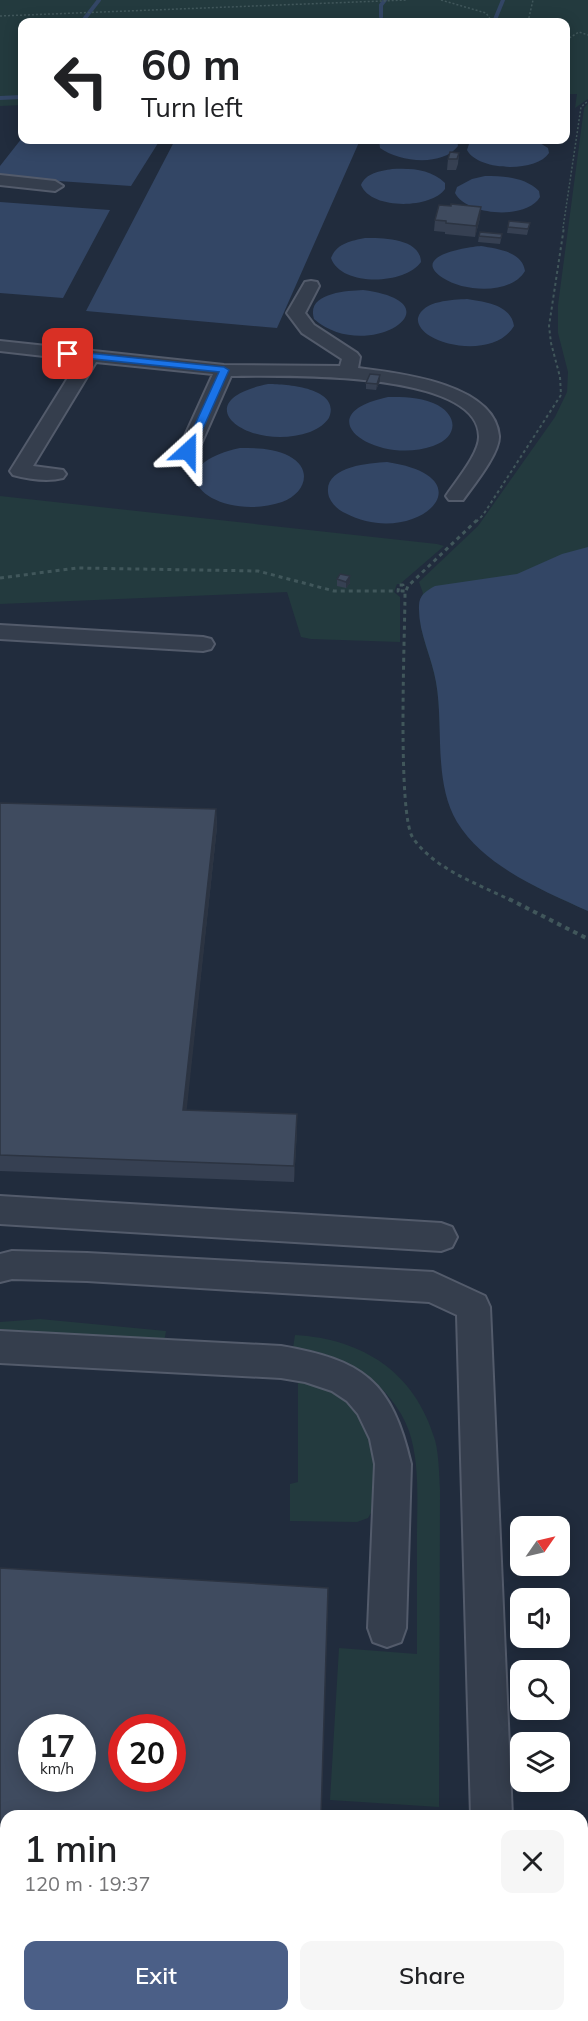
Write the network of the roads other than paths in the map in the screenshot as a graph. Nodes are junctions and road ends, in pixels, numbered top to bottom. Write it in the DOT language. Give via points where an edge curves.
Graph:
graph roads {
  1 [pos="0,180"];
  2 [pos="55,186"];
  3 [pos="311,286"];
  4 [pos="0,346"];
  5 [pos="90,357"];
  6 [pos="224,370"];
  7 [pos="348,372"];
  8 [pos="188,451"];
  9 [pos="56,474"];
  10 [pos="456,496"];
  11 [pos="0,632"];
  12 [pos="203,644"];
  13 [pos="0,1210"];
  14 [pos="441,1237"];
  15 [pos="0,1268"];
  16 [pos="0,1347"];
  17 [pos="387,1628"];
  18 [pos="492,1810"];
  1 -- 2 [label="lane"];
  3 -- 7 [label="lane" via="296,313 308,329 351,357"];
  4 -- 5 [label="lane"];
  5 -- 6 [label="lane"];
  5 -- 9 [label="lane" via="20,471"];
  6 -- 7 [label="lane"];
  6 -- 8 [label="lane"];
  7 -- 10 [label="lane" via="435,387 467,402 484,419 489,437"];
  11 -- 12 [label="lane"];
  13 -- 14 [label="lane"];
  15 -- 18 [label="lane" via="87,1267 433,1287 473,1307"];
  16 -- 17 [label="lane" via="281,1362 316,1367 358,1389 381,1419 393,1464"];
}
